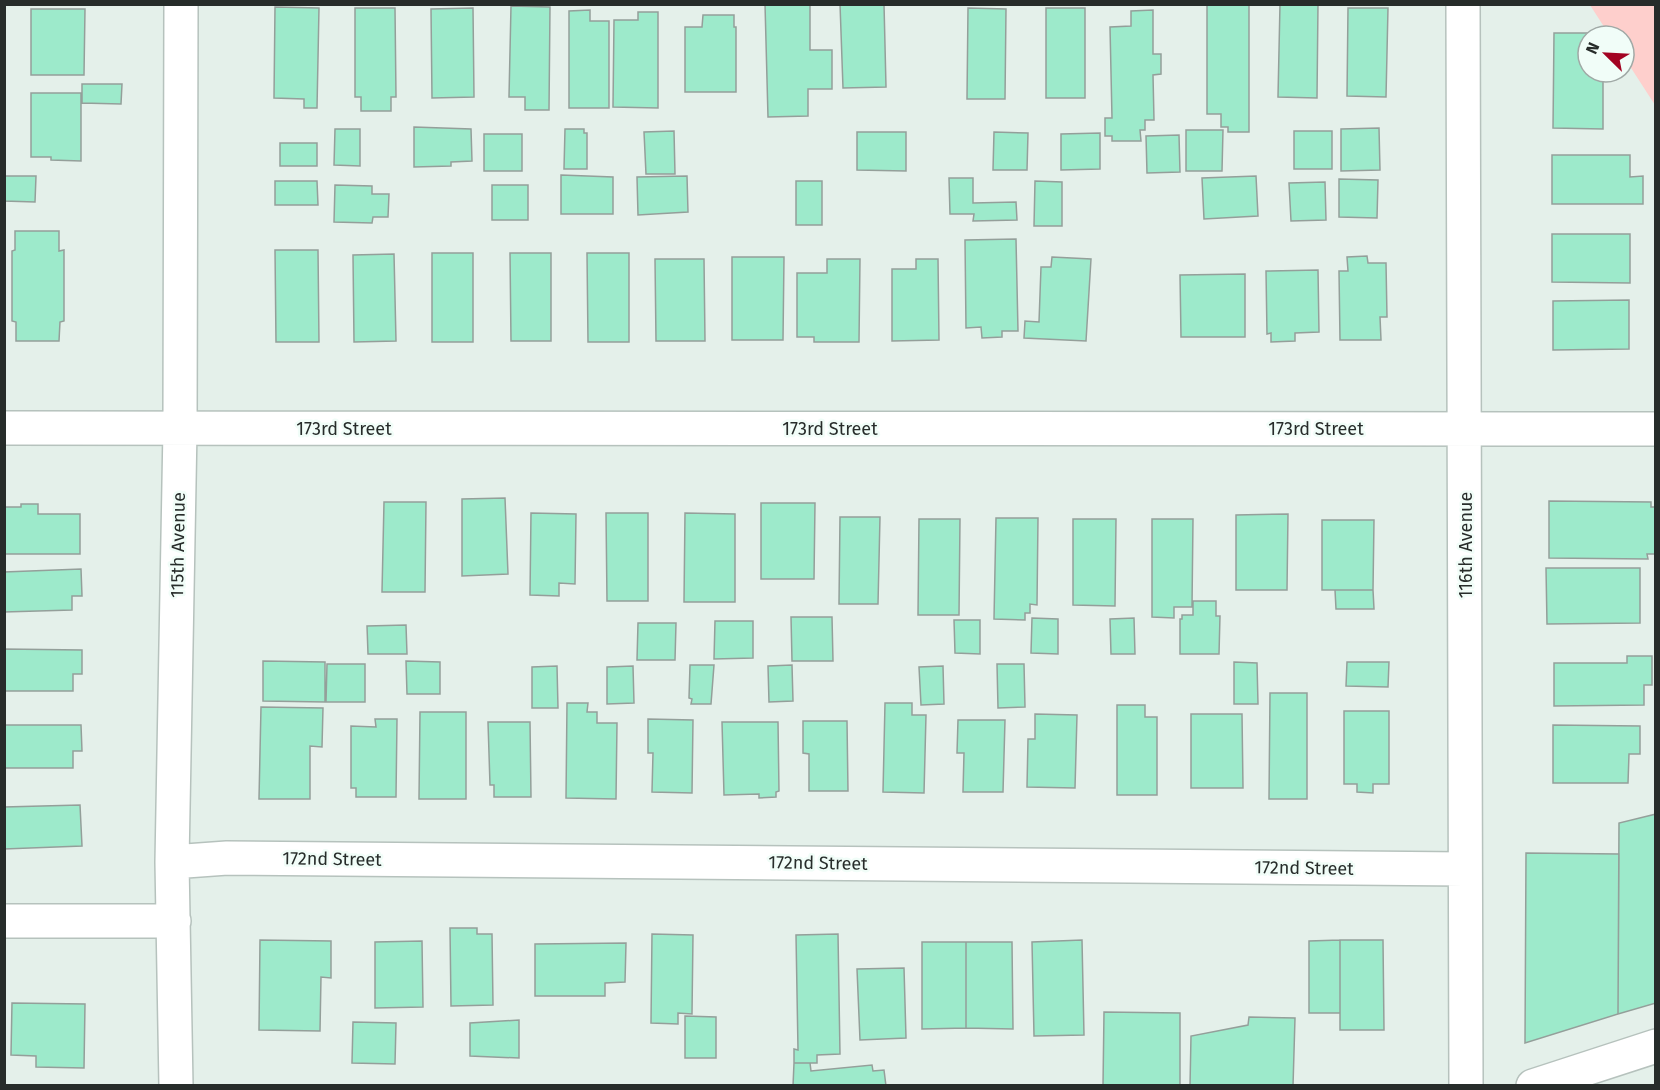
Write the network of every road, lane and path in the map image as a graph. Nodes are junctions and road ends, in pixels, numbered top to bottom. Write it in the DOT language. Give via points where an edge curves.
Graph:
graph roads {
  1 [pos="181,4"];
  2 [pos="1463,4"];
  3 [pos="4,428"];
  4 [pos="180,429"];
  5 [pos="1466,429"];
  6 [pos="1656,429"];
  7 [pos="172,862"];
  8 [pos="1464,869"];
  9 [pos="4,921"];
  10 [pos="174,921"];
  11 [pos="1656,1046"];
  12 [pos="176,1086"];
  13 [pos="1466,1086"];
  14 [pos="1533,1086"];
  1 -- 4 [label="street, 115th Avenue"];
  2 -- 5 [label="street, 116th Avenue"];
  3 -- 4 [label="street, 173rd Street"];
  4 -- 5 [label="street, 173rd Street"];
  4 -- 7 [label="street, 115th Avenue"];
  5 -- 6 [label="street, 173rd Street"];
  5 -- 8 [label="street, 116th Avenue"];
  7 -- 8 [label="street, 172nd Street" via="239,858"];
  7 -- 10 [label="street, 115th Avenue"];
  8 -- 13 [label="street, 116th Avenue"];
  9 -- 10 [label="street"];
  10 -- 12 [label="street, 115th Avenue"];
  11 -- 14 [label="street"];
}
